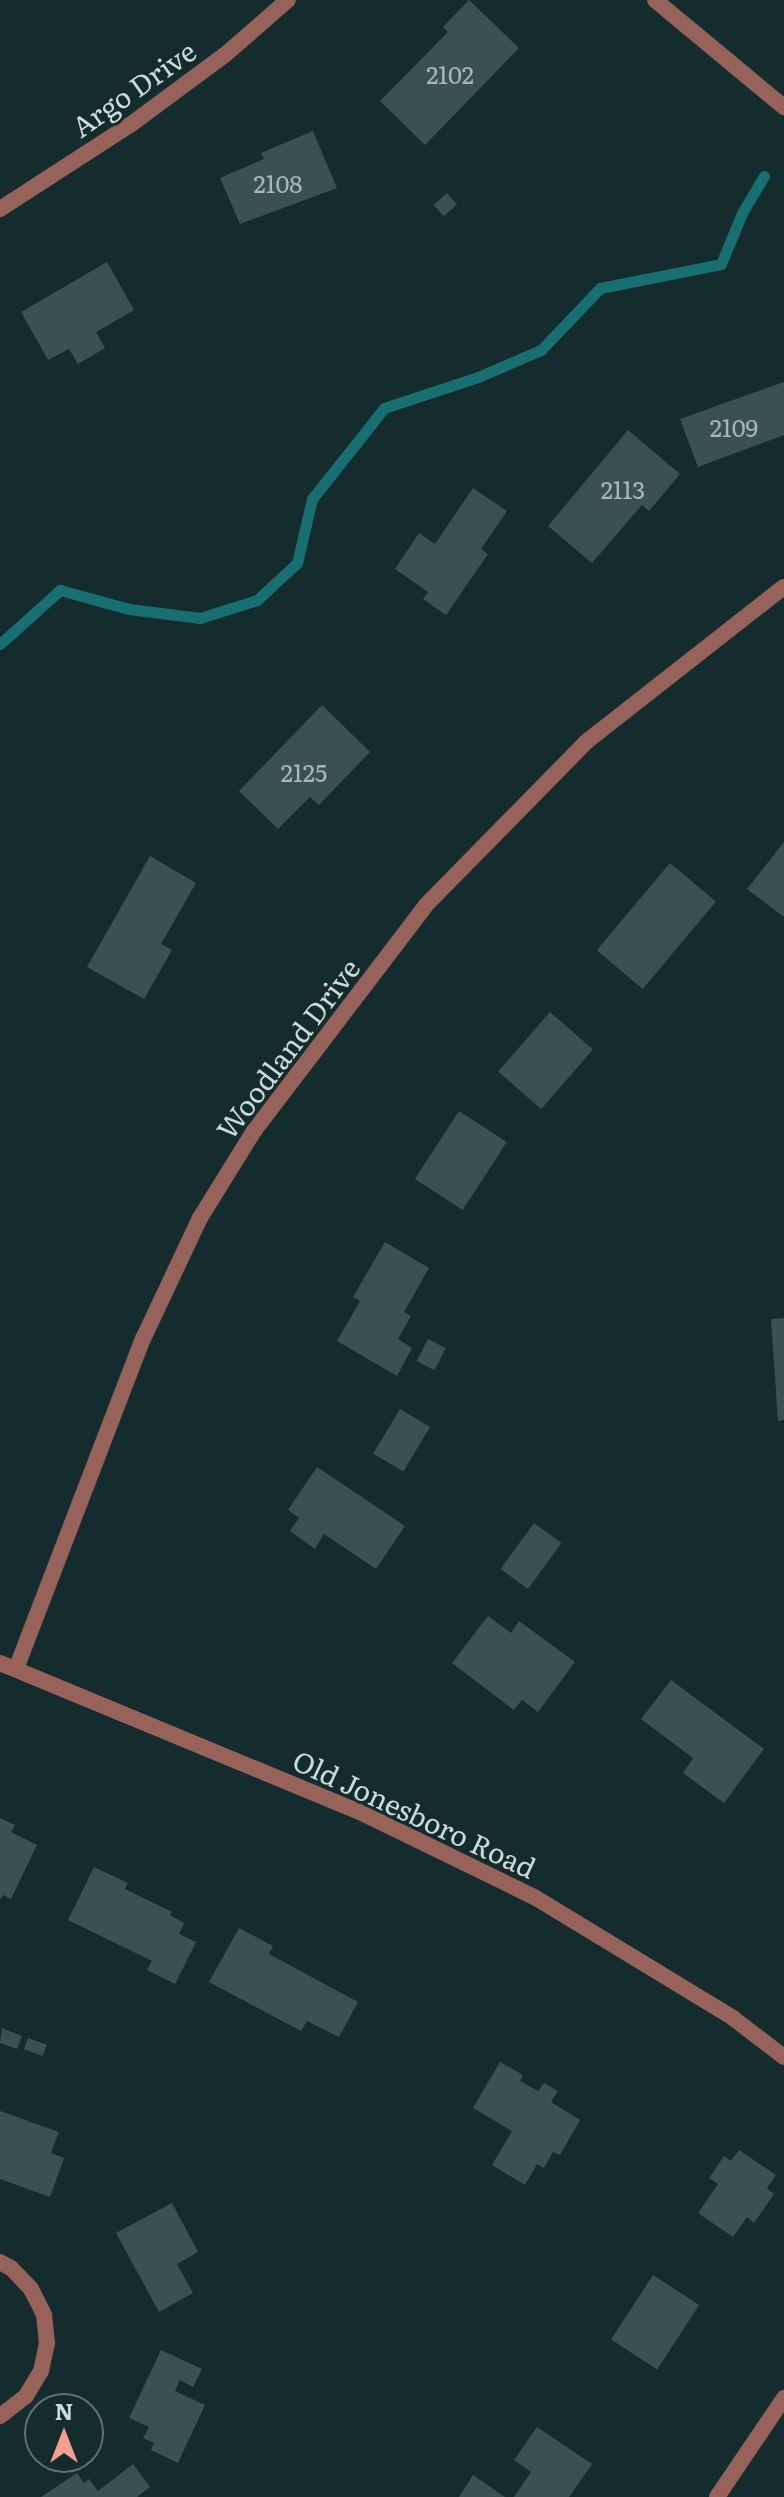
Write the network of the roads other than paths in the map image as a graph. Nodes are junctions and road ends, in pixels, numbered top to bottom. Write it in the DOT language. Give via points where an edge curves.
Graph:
graph roads {
  1 [pos="288,0"];
  2 [pos="655,0"];
  3 [pos="784,107"];
  4 [pos="0,209"];
  5 [pos="784,587"];
  6 [pos="0,1663"];
  7 [pos="16,1669"];
  8 [pos="784,2057"];
  9 [pos="0,2262"];
  10 [pos="784,2398"];
  11 [pos="0,2416"];
  12 [pos="717,2497"];
  1 -- 4 [label="street, Argo Drive" via="130,125"];
  2 -- 3 [label="street"];
  5 -- 7 [label="street, Woodland Drive" via="586,742 426,905 254,1131 200,1218 143,1339"];
  6 -- 7 [label="street, Old Jonesboro Road"];
  7 -- 8 [label="street, Old Jonesboro Road" via="364,1814 536,1898 733,2018"];
  9 -- 11 [label="street" via="31,2289 44,2315 47,2343 41,2371 26,2396"];
  10 -- 12 [label="street"];
}
